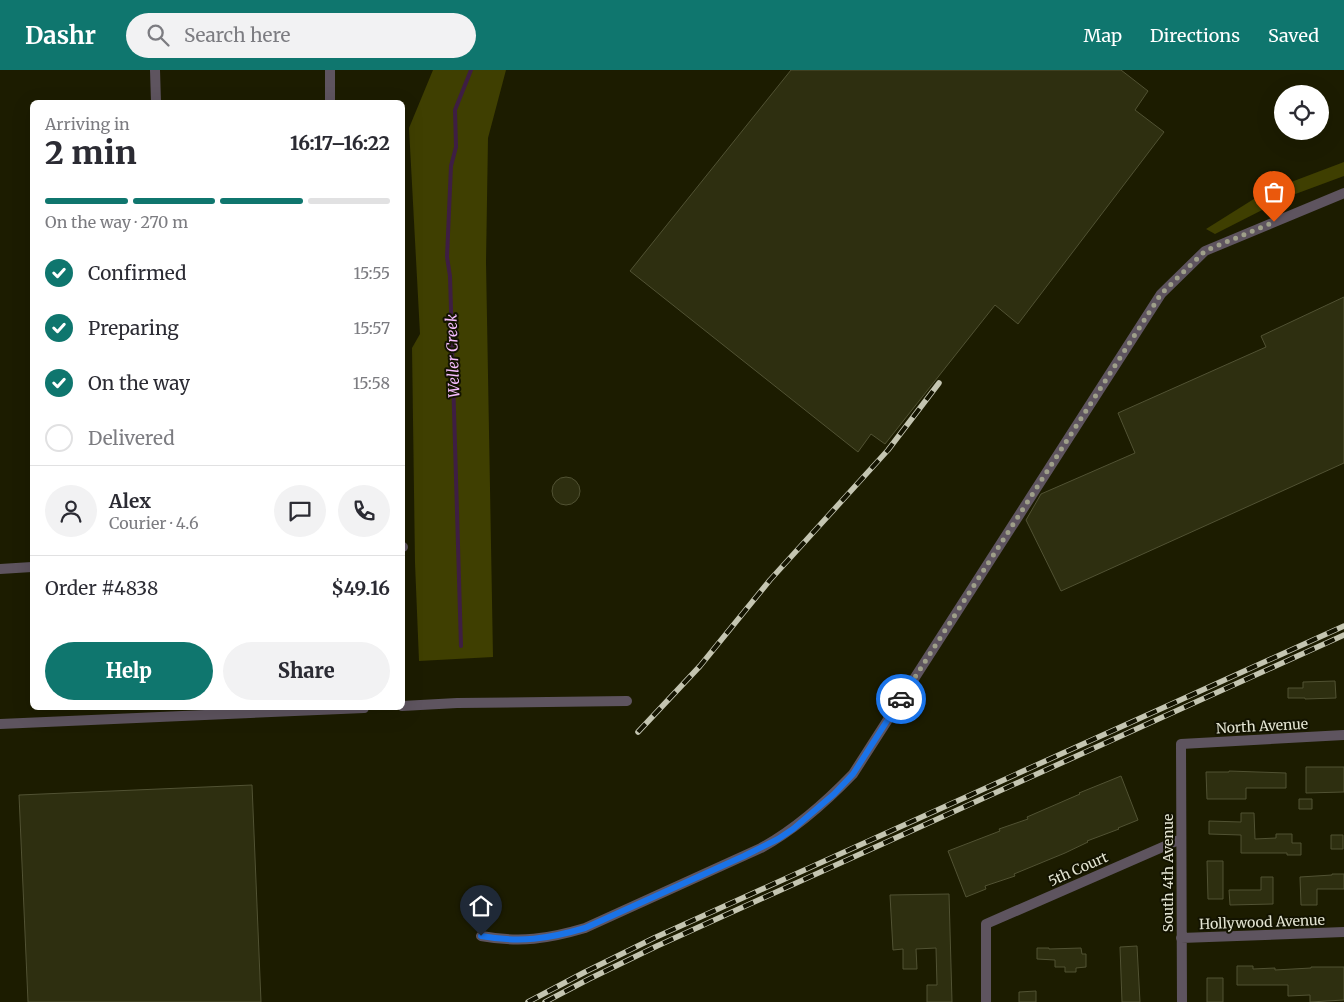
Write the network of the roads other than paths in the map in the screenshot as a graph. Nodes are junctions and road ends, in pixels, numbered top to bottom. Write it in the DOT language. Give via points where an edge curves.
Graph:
graph roads {
  1 [pos="155,70"];
  2 [pos="330,70"];
  3 [pos="156,100"];
  4 [pos="330,100"];
  5 [pos="1344,193"];
  6 [pos="30,567"];
  7 [pos="0,569"];
  8 [pos="627,700"];
  9 [pos="405,706"];
  10 [pos="318,710"];
  11 [pos="0,724"];
  12 [pos="1344,735"];
  13 [pos="1181,744"];
  14 [pos="1181,839"];
  15 [pos="1344,932"];
  16 [pos="481,936"];
  17 [pos="1182,938"];
  18 [pos="986,1002"];
  19 [pos="1182,1002"];
  1 -- 3 [label="street"];
  2 -- 4 [label="street"];
  5 -- 16 [label="street" via="1205,251 1161,294 853,774 816,810 793,829 761,848 585,928 522,940"];
  6 -- 7 [label="street"];
  8 -- 9 [label="street"];
  10 -- 11 [label="street"];
  12 -- 13 [label="street, North Avenue"];
  13 -- 14 [label="street, South 4th Avenue"];
  14 -- 17 [label="street, South 4th Avenue"];
  14 -- 18 [label="street, 5th Court" via="986,924"];
  15 -- 17 [label="street, Hollywood Avenue"];
  17 -- 19 [label="street, South 4th Avenue"];
}
